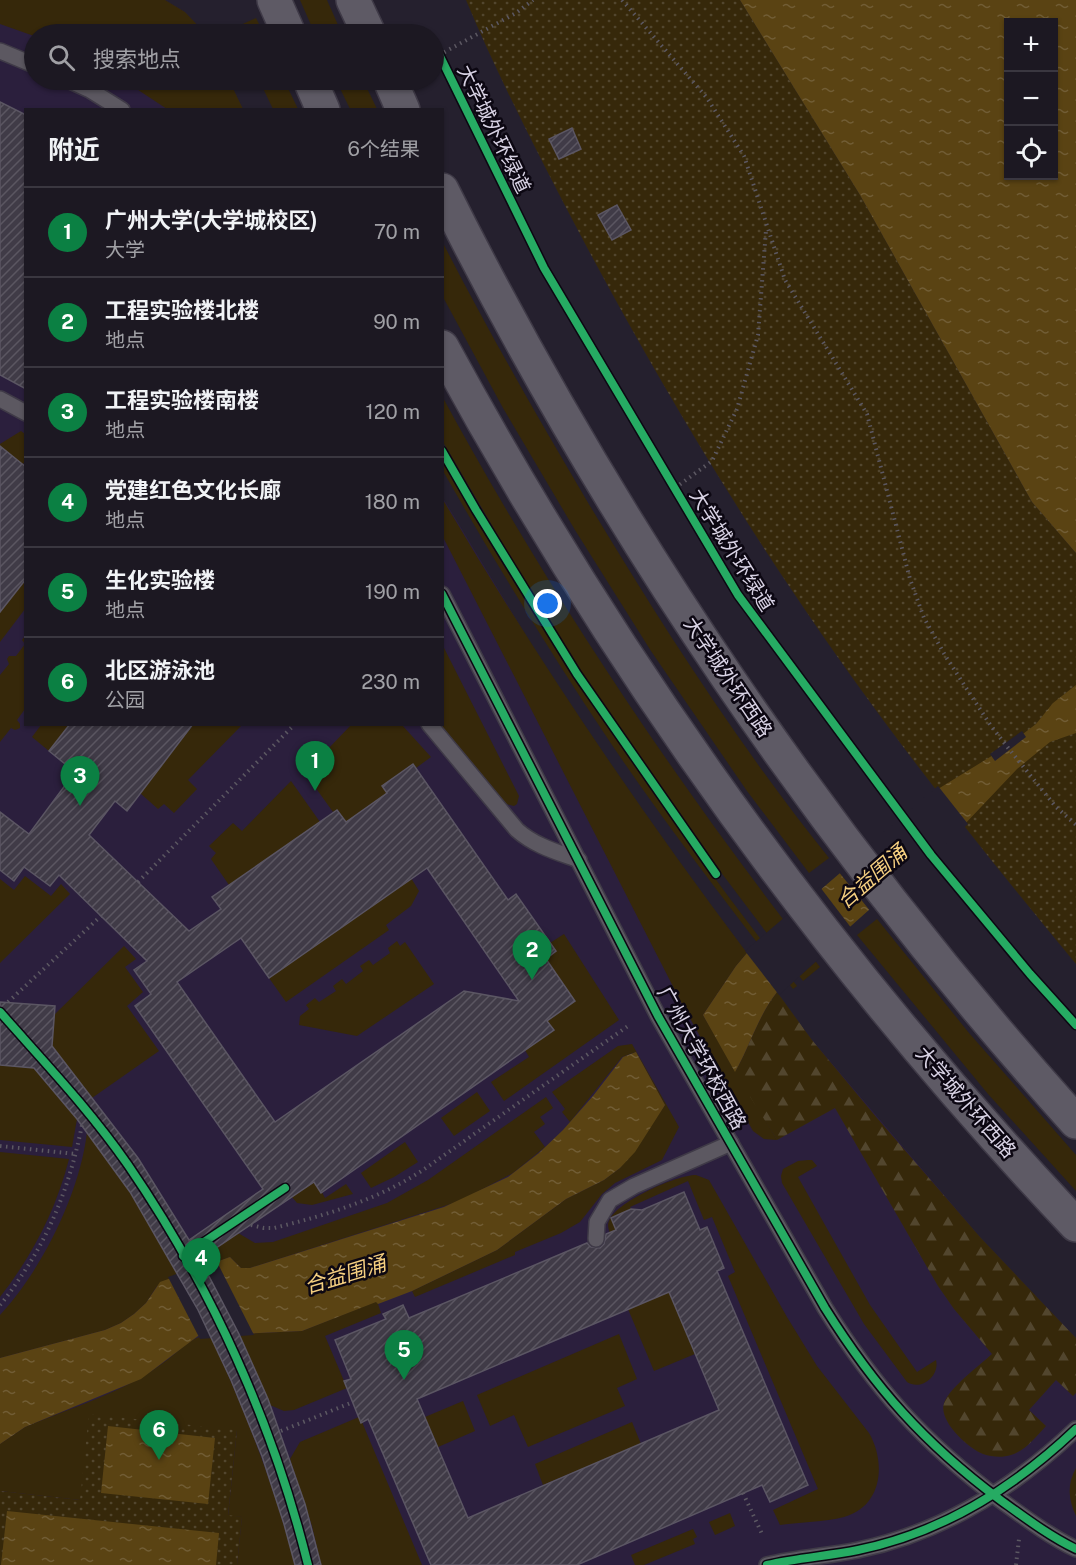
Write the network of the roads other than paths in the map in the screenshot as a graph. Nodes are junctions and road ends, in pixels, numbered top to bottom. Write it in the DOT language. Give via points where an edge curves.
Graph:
graph roads {
  1 [pos="274,0"];
  2 [pos="353,0"];
  3 [pos="285,24"];
  4 [pos="364,24"];
  5 [pos="0,51"];
  6 [pos="24,61"];
  7 [pos="90,90"];
  8 [pos="314,90"];
  9 [pos="394,90"];
  10 [pos="119,108"];
  11 [pos="322,108"];
  12 [pos="402,108"];
  13 [pos="444,194"];
  14 [pos="444,351"];
  15 [pos="0,399"];
  16 [pos="24,412"];
  17 [pos="444,598"];
  18 [pos="431,726"];
  19 [pos="579,860"];
  20 [pos="1076,1122"];
  21 [pos="731,1143"];
  22 [pos="1076,1226"];
  23 [pos="596,1239"];
  24 [pos="1076,1429"];
  25 [pos="994,1495"];
  26 [pos="1076,1549"];
  27 [pos="767,1565"];
  1 -- 3 [label="main road"];
  2 -- 4 [label="main road"];
  5 -- 6 [label="lane"];
  7 -- 10 [label="lane"];
  8 -- 11 [label="main road"];
  9 -- 12 [label="main road"];
  13 -- 20 [label="main road, 大学城外环西路" via="539,372 636,535 738,692 846,844 965,993"];
  14 -- 22 [label="main road, 大学城外环西路" via="595,608 728,805 840,951 971,1109"];
  15 -- 16 [label="lane"];
  17 -- 19 [label="lane, 广州大学环校西路"];
  18 -- 19 [label="lane" via="517,830 539,845"];
  19 -- 21 [label="lane, 广州大学环校西路" via="658,1016"];
  21 -- 23 [label="lane" via="610,1200 597,1222"];
  21 -- 25 [label="lane, 广州大学环校西路" via="856,1355 906,1419"];
  24 -- 25 [label="lane"];
  25 -- 26 [label="lane, 广州大学环校西路"];
  25 -- 27 [label="lane" via="891,1542"];
}
